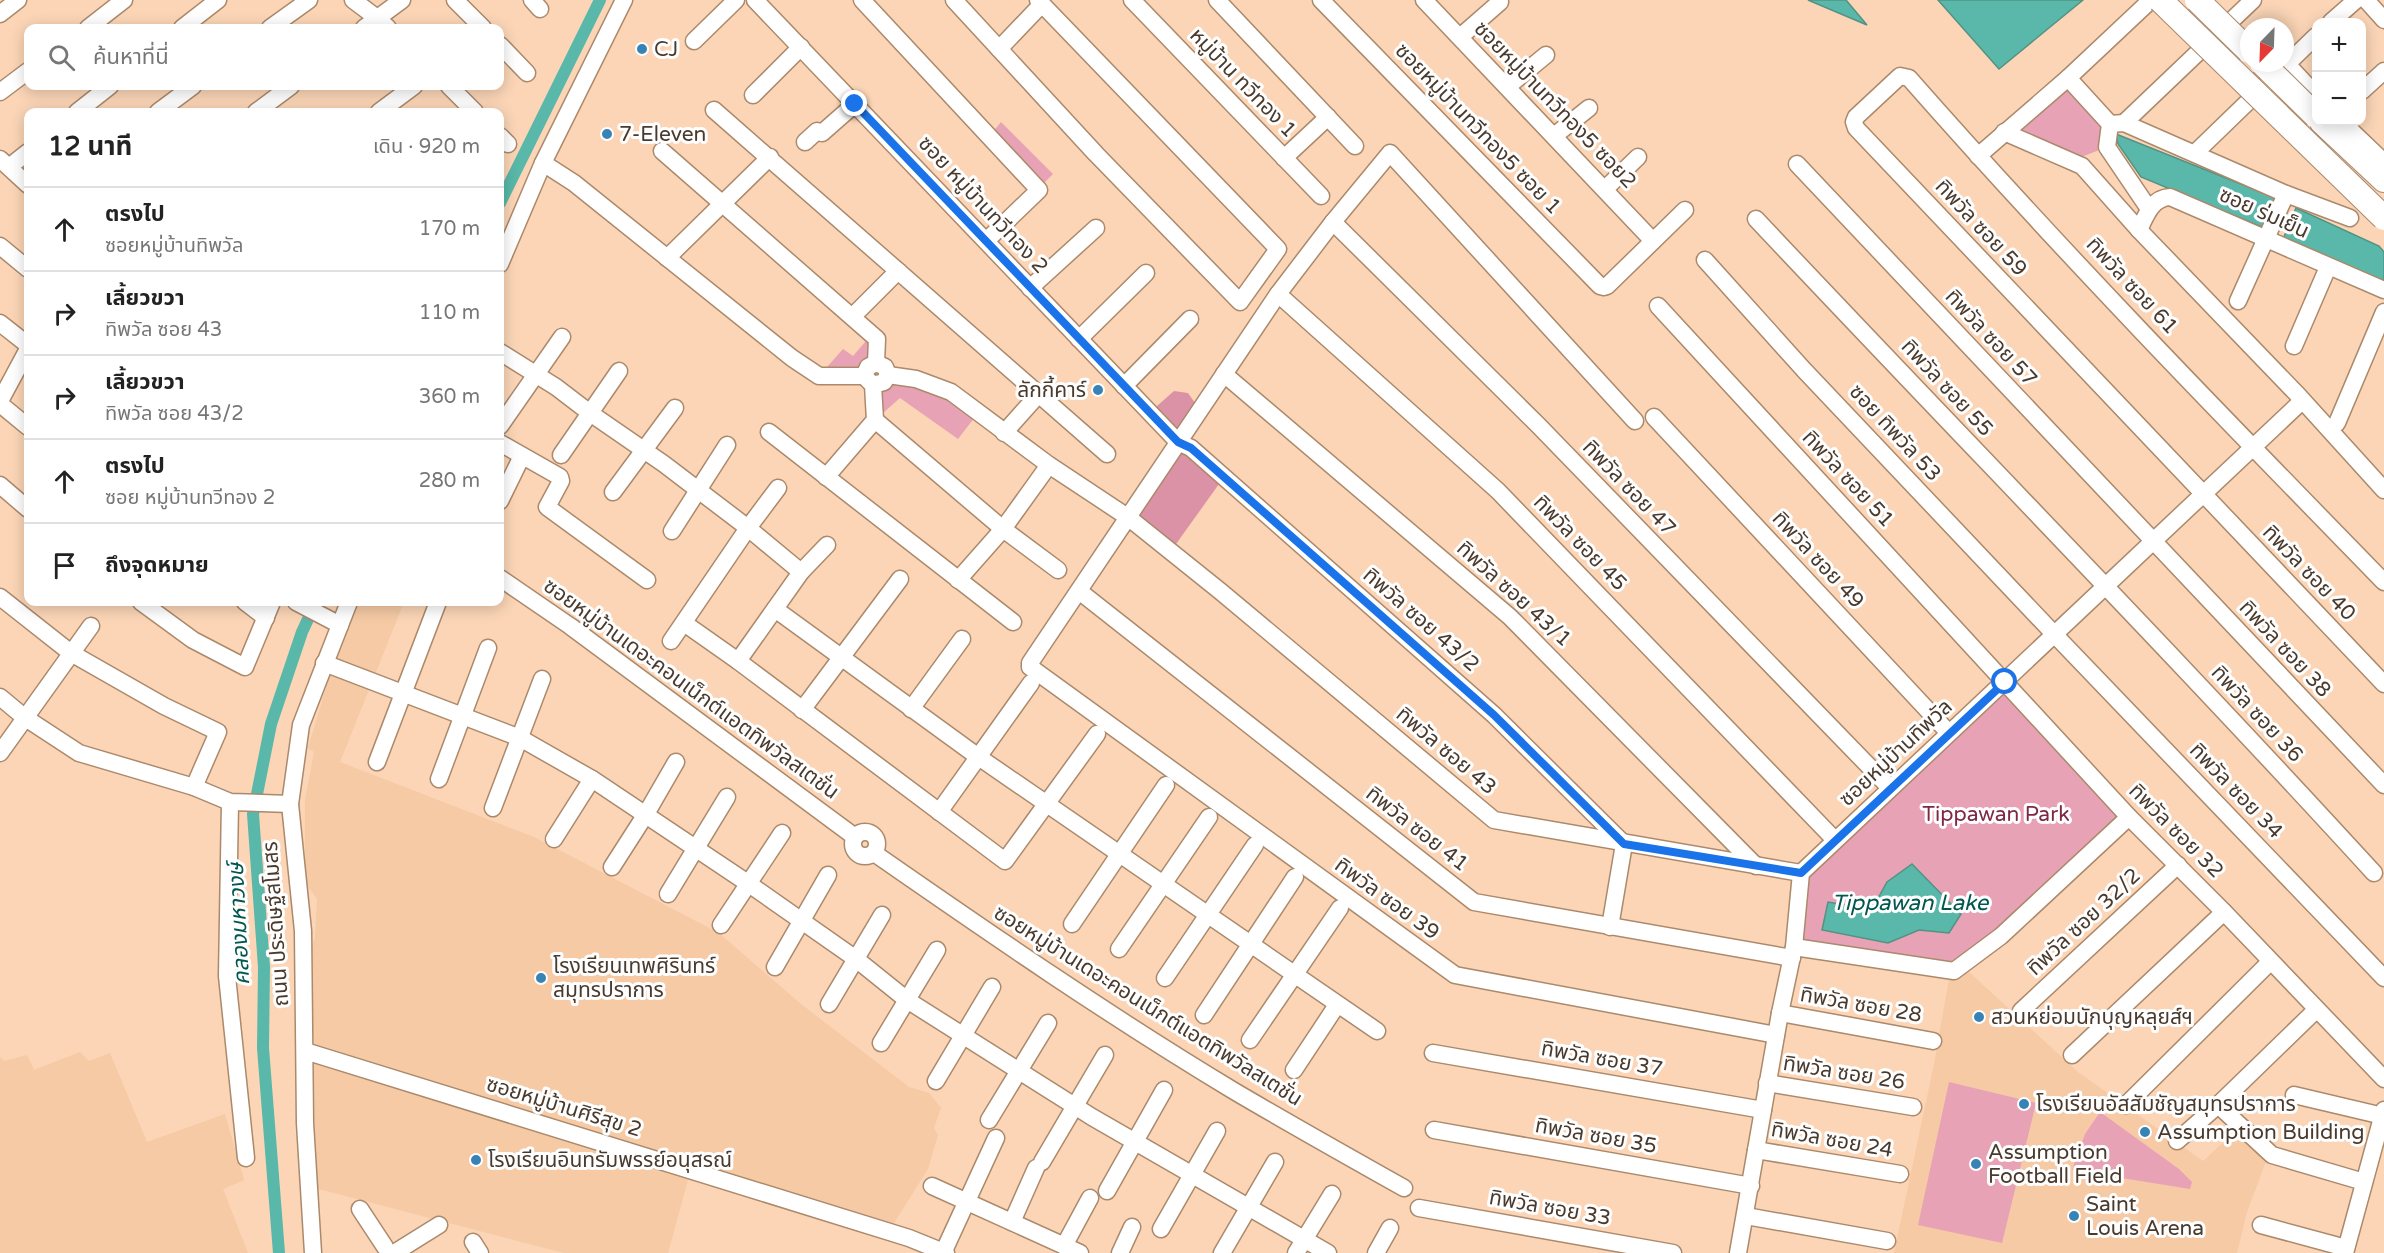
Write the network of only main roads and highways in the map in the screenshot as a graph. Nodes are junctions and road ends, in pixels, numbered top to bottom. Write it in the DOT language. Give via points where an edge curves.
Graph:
graph roads {
  1 [pos="2160,0"];
  2 [pos="2197,0"];
  3 [pos="2240,42"];
  4 [pos="2271,72"];
  5 [pos="2312,112"];
  6 [pos="2326,126"];
  7 [pos="2384,180"];
  8 [pos="2384,218"];
  1 -- 8 [label="highway, bridge"];
  2 -- 3 [label="highway, bridge"];
  4 -- 5 [label="highway, bridge"];
  6 -- 7 [label="highway"];
}
